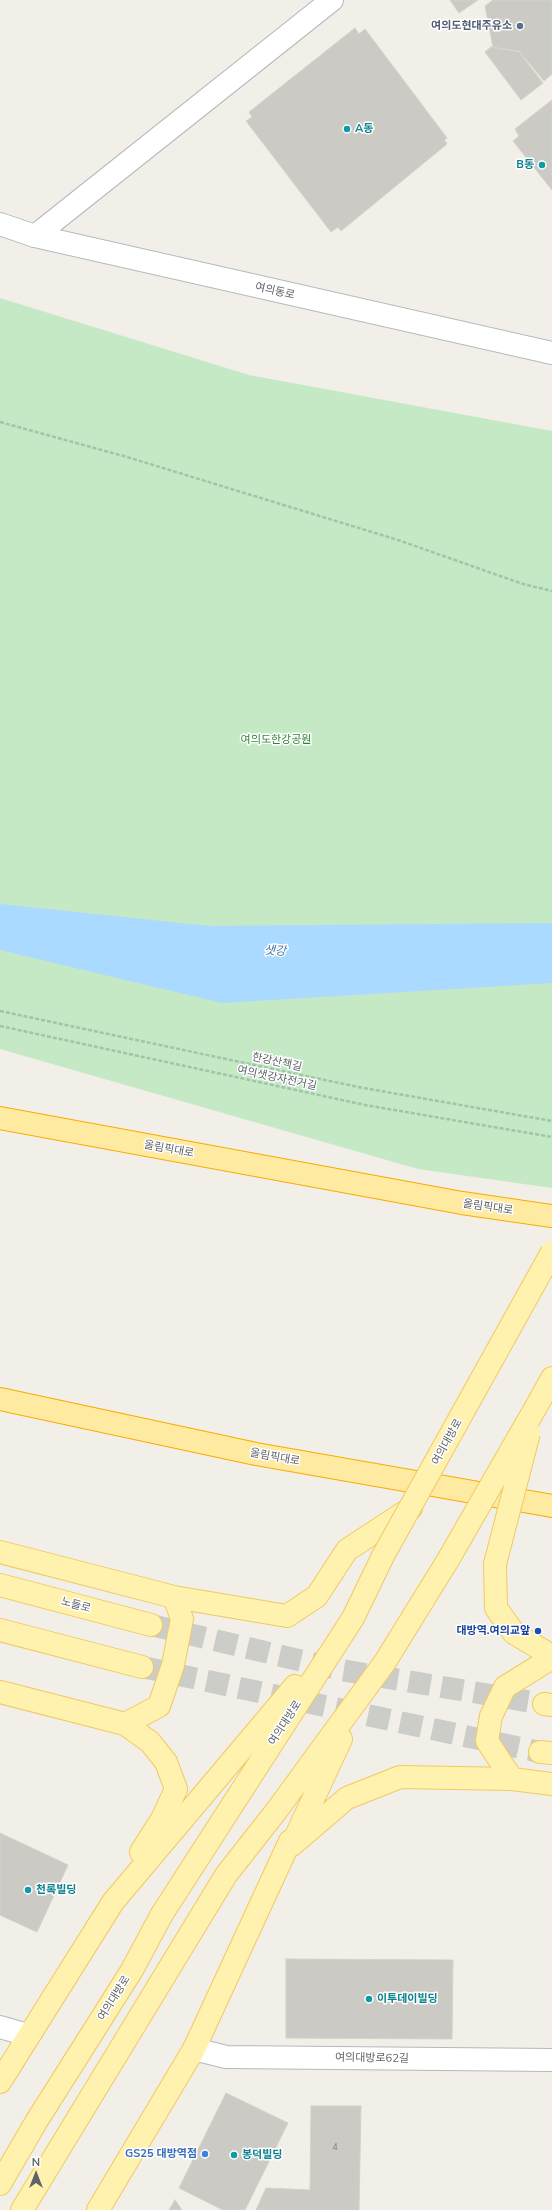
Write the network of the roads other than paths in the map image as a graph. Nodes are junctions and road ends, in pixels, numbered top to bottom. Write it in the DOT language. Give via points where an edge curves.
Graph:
graph roads {
  1 [pos="332,0"];
  2 [pos="0,224"];
  3 [pos="35,236"];
  4 [pos="552,353"];
  5 [pos="0,1118"];
  6 [pos="552,1216"];
  7 [pos="552,1252"];
  8 [pos="552,1378"];
  9 [pos="0,1399"];
  10 [pos="536,1407"];
  11 [pos="552,1506"];
  12 [pos="411,1508"];
  13 [pos="0,1552"];
  14 [pos="0,1585"];
  15 [pos="174,1597"];
  16 [pos="353,1618"];
  17 [pos="151,1625"];
  18 [pos="0,1630"];
  19 [pos="552,1657"];
  20 [pos="142,1667"];
  21 [pos="0,1692"];
  22 [pos="360,1696"];
  23 [pos="125,1724"];
  24 [pos="512,1779"];
  25 [pos="552,1784"];
  26 [pos="292,1845"];
  27 [pos="113,1902"];
  28 [pos="0,2027"];
  29 [pos="28,2036"];
  30 [pos="194,2049"];
  31 [pos="552,2060"];
  32 [pos="0,2082"];
  33 [pos="0,2184"];
  34 [pos="22,2210"];
  35 [pos="98,2210"];
  1 -- 3 [label="street"];
  2 -- 3 [label="street, 여의동로"];
  3 -- 4 [label="street, 여의동로"];
  5 -- 6 [label="highway, 올림픽대로" via="462,1203"];
  7 -- 12 [label="main road, 여의대방로, bridge"];
  8 -- 10 [label="main road"];
  9 -- 11 [label="highway, 올림픽대로" via="256,1454"];
  10 -- 19 [label="main road, bridge" via="495,1564 496,1608 514,1633"];
  10 -- 22 [label="main road, bridge" via="448,1560 385,1662"];
  12 -- 15 [label="main road" via="347,1550 317,1596 287,1616"];
  12 -- 16 [label="main road, 여의대방로, bridge" via="383,1556"];
  13 -- 15 [label="main road"];
  14 -- 17 [label="main road, 노들로"];
  15 -- 23 [label="main road" via="182,1619 173,1665 159,1706"];
  16 -- 27 [label="main road"];
  16 -- 33 [label="main road, 여의대방로" via="162,1914 132,1970"];
  18 -- 20 [label="main road"];
  19 -- 24 [label="main road" via="505,1687 491,1716 487,1741"];
  21 -- 23 [label="main road"];
  22 -- 26 [label="main road"];
  22 -- 34 [label="main road" via="226,1875"];
  23 -- 27 [label="main road" via="150,1742 166,1762 176,1789 162,1819"];
  24 -- 25 [label="main road"];
  24 -- 26 [label="main road" via="400,1776 347,1798"];
  26 -- 30 [label="main road" via="290,1841"];
  27 -- 29 [label="main road"];
  28 -- 29 [label="street"];
  29 -- 32 [label="main road"];
  30 -- 31 [label="street, 여의대방로62길" via="226,2056"];
  30 -- 35 [label="main road"];
}
